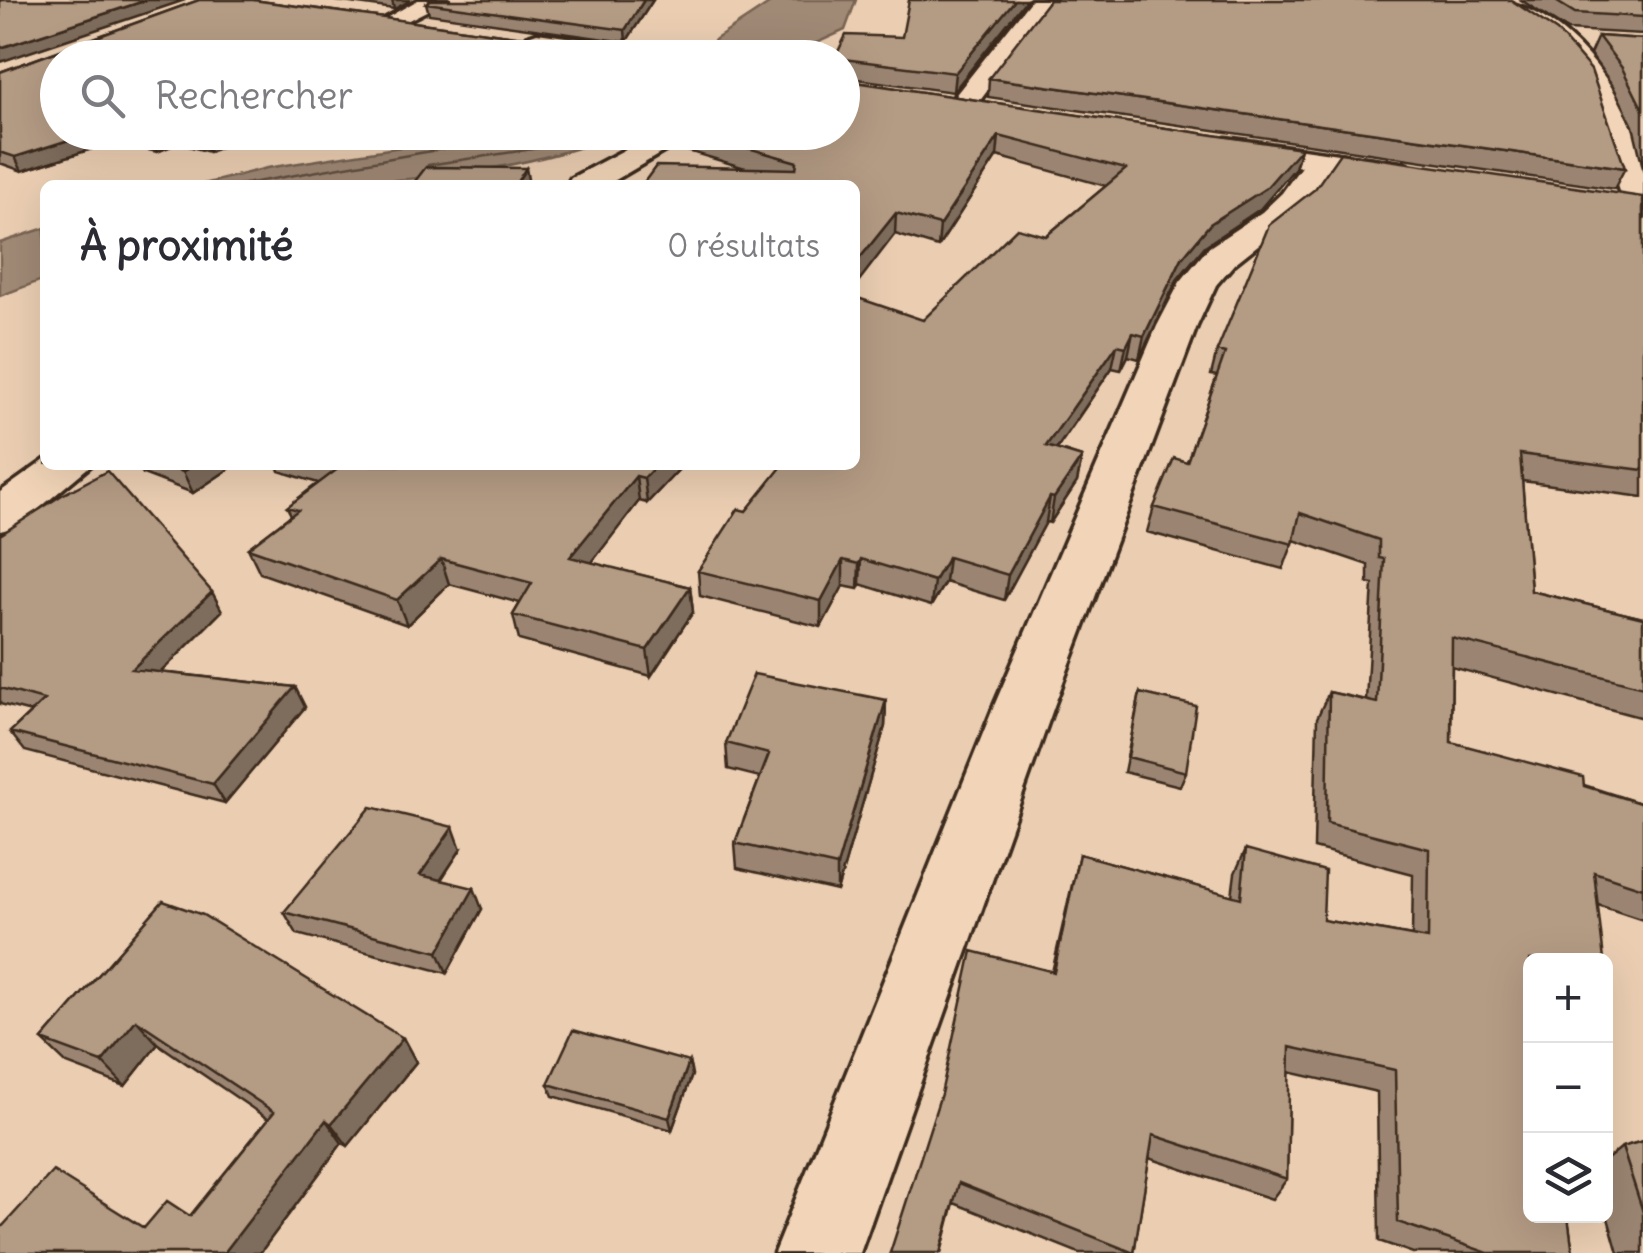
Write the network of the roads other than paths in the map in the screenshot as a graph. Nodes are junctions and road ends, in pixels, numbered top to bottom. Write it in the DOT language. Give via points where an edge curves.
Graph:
graph roads {
  1 [pos="436,0"];
  2 [pos="1043,0"];
  3 [pos="1498,0"];
  4 [pos="431,26"];
  5 [pos="507,36"];
  6 [pos="535,40"];
  7 [pos="1562,41"];
  8 [pos="1594,42"];
  9 [pos="1599,86"];
  10 [pos="1628,89"];
  11 [pos="921,101"];
  12 [pos="960,108"];
  13 [pos="998,114"];
  14 [pos="1188,142"];
  15 [pos="648,150"];
  16 [pos="1322,162"];
  17 [pos="1434,178"];
  18 [pos="592,180"];
  19 [pos="1604,202"];
  20 [pos="1642,207"];
  21 [pos="61,470"];
  22 [pos="0,516"];
  23 [pos="817,1253"];
  1 -- 4 [label="main road" via="384,20"];
  2 -- 12 [label="main road"];
  3 -- 7 [label="main road"];
  5 -- 6 [label="main road"];
  7 -- 8 [label="main road"];
  7 -- 9 [label="main road"];
  9 -- 10 [label="main road"];
  9 -- 20 [label="main road"];
  11 -- 12 [label="main road"];
  12 -- 13 [label="main road"];
  14 -- 16 [label="main road"];
  15 -- 18 [label="main road"];
  16 -- 17 [label="main road"];
  16 -- 23 [label="main road" via="1294,200 1210,269 1177,326 1024,706"];
  19 -- 20 [label="main road"];
  21 -- 22 [label="main road"];
}
